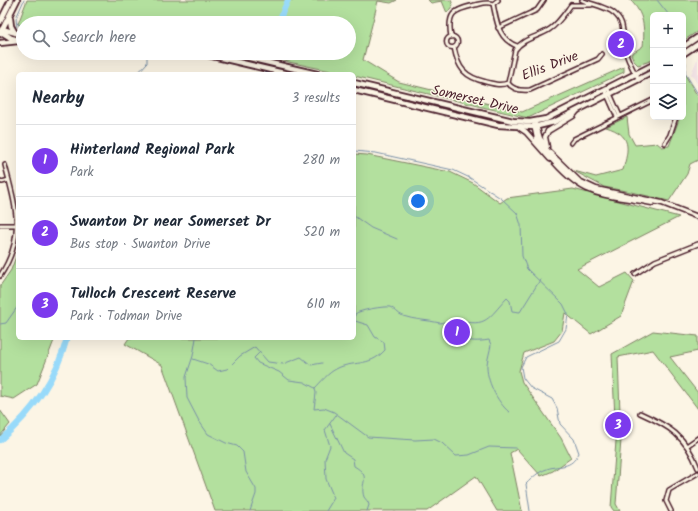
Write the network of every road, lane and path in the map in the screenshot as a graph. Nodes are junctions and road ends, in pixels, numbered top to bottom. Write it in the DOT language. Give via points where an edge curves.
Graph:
graph roads {
  1 [pos="10,0"];
  2 [pos="17,0"];
  3 [pos="498,0"];
  4 [pos="544,0"];
  5 [pos="581,0"];
  6 [pos="493,4"];
  7 [pos="578,4"];
  8 [pos="593,5"];
  9 [pos="10,16"];
  10 [pos="0,22"];
  11 [pos="498,28"];
  12 [pos="1,31"];
  13 [pos="15,34"];
  14 [pos="451,36"];
  15 [pos="16,37"];
  16 [pos="698,37"];
  17 [pos="16,42"];
  18 [pos="0,43"];
  19 [pos="686,45"];
  20 [pos="696,45"];
  21 [pos="517,46"];
  22 [pos="454,47"];
  23 [pos="686,52"];
  24 [pos="602,54"];
  25 [pos="230,60"];
  26 [pos="260,60"];
  27 [pos="650,67"];
  28 [pos="279,72"];
  29 [pos="309,72"];
  30 [pos="650,74"];
  31 [pos="636,75"];
  32 [pos="639,80"];
  33 [pos="356,83"];
  34 [pos="508,84"];
  35 [pos="606,89"];
  36 [pos="356,90"];
  37 [pos="387,91"];
  38 [pos="609,95"];
  39 [pos="385,97"];
  40 [pos="650,101"];
  41 [pos="578,110"];
  42 [pos="618,116"];
  43 [pos="675,120"];
  44 [pos="534,122"];
  45 [pos="535,127"];
  46 [pos="520,128"];
  47 [pos="571,143"];
  48 [pos="665,143"];
  49 [pos="556,162"];
  50 [pos="5,166"];
  51 [pos="9,180"];
  52 [pos="0,181"];
  53 [pos="596,189"];
  54 [pos="623,199"];
  55 [pos="16,206"];
  56 [pos="668,206"];
  57 [pos="698,217"];
  58 [pos="0,225"];
  59 [pos="16,225"];
  60 [pos="16,232"];
  61 [pos="698,244"];
  62 [pos="2,270"];
  63 [pos="635,274"];
  64 [pos="0,276"];
  65 [pos="640,413"];
  66 [pos="698,438"];
  67 [pos="688,446"];
  68 [pos="698,468"];
  69 [pos="698,473"];
  70 [pos="671,511"];
  1 -- 10 [label="main road"];
  2 -- 9 [label="main road"];
  3 -- 6 [label="street"];
  4 -- 11 [label="street" via="537,10"];
  5 -- 7 [label="street"];
  5 -- 8 [label="street"];
  6 -- 11 [label="street"];
  6 -- 14 [label="street, Ellis Drive" via="486,2 455,11 449,22"];
  7 -- 8 [label="street"];
  7 -- 21 [label="street" via="569,4 550,29"];
  8 -- 31 [label="street" via="609,10 621,21 624,46"];
  9 -- 12 [label="main road"];
  9 -- 13 [label="main road"];
  11 -- 21 [label="street" via="511,44"];
  12 -- 13 [label="main road"];
  12 -- 15 [label="main road"];
  14 -- 22 [label="street, Ellis Drive" via="458,40"];
  14 -- 22 [label="street, Ellis Drive" via="447,43"];
  16 -- 19 [label="main road"];
  17 -- 18 [label="main road"];
  20 -- 23 [label="main road"];
  21 -- 34 [label="street"];
  22 -- 34 [label="street, Ellis Drive" via="459,65 471,77 501,86"];
  24 -- 34 [label="street, Ellis Drive" via="598,59 530,90 512,88"];
  25 -- 28 [label="main road"];
  26 -- 29 [label="main road"];
  27 -- 31 [label="main road, Somerset Drive"];
  30 -- 32 [label="main road, Somerset Drive"];
  31 -- 32 [label="street"];
  31 -- 35 [label="main road, Somerset Drive"];
  32 -- 38 [label="main road, Somerset Drive"];
  33 -- 37 [label="main road, Somerset Drive"];
  35 -- 38 [label="street"];
  35 -- 44 [label="main road, Somerset Drive"];
  36 -- 39 [label="main road, Somerset Drive"];
  37 -- 39 [label="main road"];
  37 -- 44 [label="main road, Somerset Drive" via="513,121"];
  38 -- 41 [label="main road, Somerset Drive"];
  38 -- 42 [label="street"];
  39 -- 46 [label="main road, Somerset Drive"];
  40 -- 42 [label="street"];
  41 -- 45 [label="main road, Somerset Drive" via="554,122"];
  41 -- 49 [label="street" via="573,116 551,127 546,134 547,145"];
  42 -- 47 [label="street"];
  43 -- 48 [label="street"];
  44 -- 45 [label="street"];
  45 -- 46 [label="main road, Somerset Drive"];
  45 -- 49 [label="street"];
  46 -- 49 [label="street"];
  49 -- 53 [label="street" via="579,181"];
  49 -- 54 [label="street" via="573,181 588,190 603,196"];
  50 -- 51 [label="street"];
  51 -- 52 [label="street"];
  51 -- 55 [label="street"];
  53 -- 54 [label="street" via="621,196"];
  53 -- 56 [label="street" via="648,199"];
  54 -- 56 [label="street"];
  56 -- 57 [label="street"];
  58 -- 59 [label="street"];
  60 -- 62 [label="street" via="13,251"];
  61 -- 63 [label="street" via="655,261"];
  62 -- 64 [label="street"];
  65 -- 67 [label="street" via="665,424"];
  66 -- 67 [label="street"];
  67 -- 68 [label="street"];
  69 -- 70 [label="street" via="670,490 666,501"];
}
